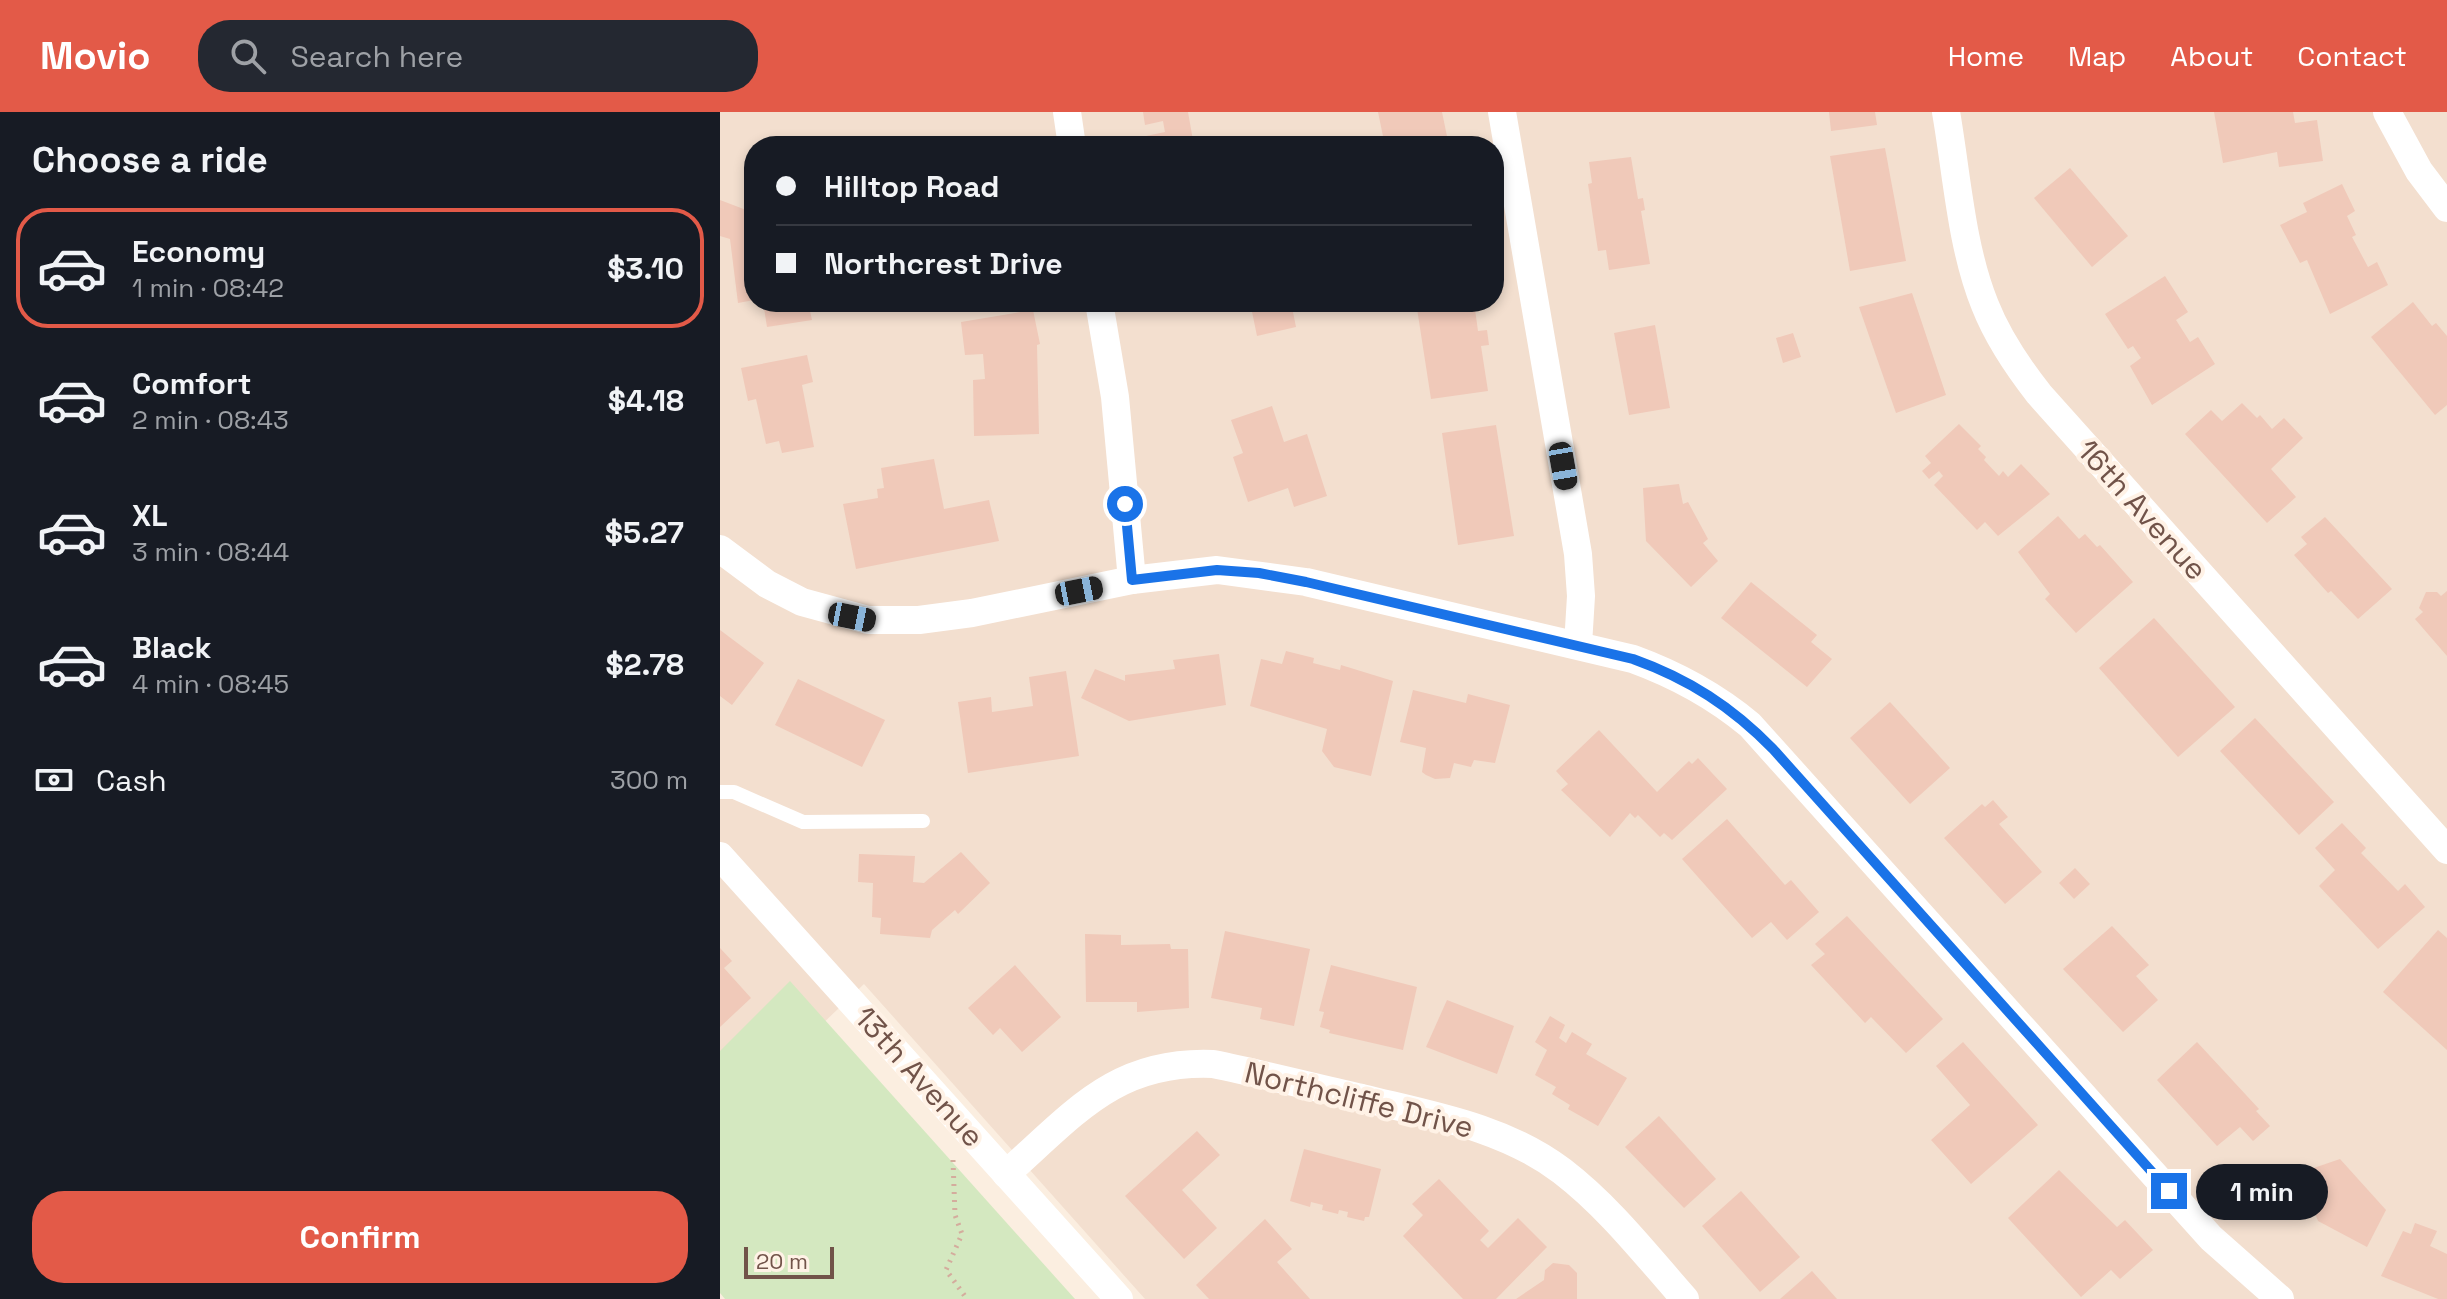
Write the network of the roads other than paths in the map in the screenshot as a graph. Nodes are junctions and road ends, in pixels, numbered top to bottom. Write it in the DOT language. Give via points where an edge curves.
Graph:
graph roads {
  1 [pos="1067,112"];
  2 [pos="1502,112"];
  3 [pos="1946,112"];
  4 [pos="2387,112"];
  5 [pos="1071,136"];
  6 [pos="2447,208"];
  7 [pos="1101,312"];
  8 [pos="720,549"];
  9 [pos="1132,580"];
  10 [pos="1578,645"];
  11 [pos="720,792"];
  12 [pos="923,821"];
  13 [pos="2447,850"];
  14 [pos="720,856"];
  15 [pos="1006,1174"];
  16 [pos="1119,1299"];
  17 [pos="1685,1299"];
  18 [pos="2280,1299"];
  1 -- 5 [label="street"];
  2 -- 10 [label="street" via="1578,554"];
  3 -- 13 [label="street, 16th Avenue" via="1970,252 1984,303 2010,356"];
  4 -- 6 [label="street" via="2419,171"];
  7 -- 9 [label="street" via="1115,397"];
  8 -- 9 [label="street" via="802,602 868,620 959,615"];
  9 -- 10 [label="street" via="1217,570 1259,573"];
  10 -- 18 [label="street" via="1665,671 1725,704 1750,725 2211,1238"];
  11 -- 12 [label="lane" via="734,792 803,822"];
  14 -- 15 [label="street, 13th Avenue"];
  15 -- 16 [label="street, 13th Avenue"];
  15 -- 17 [label="street, Northcliffe Drive" via="1089,1100 1119,1081 1181,1063 1213,1064 1443,1118 1524,1148 1589,1194"];
}
